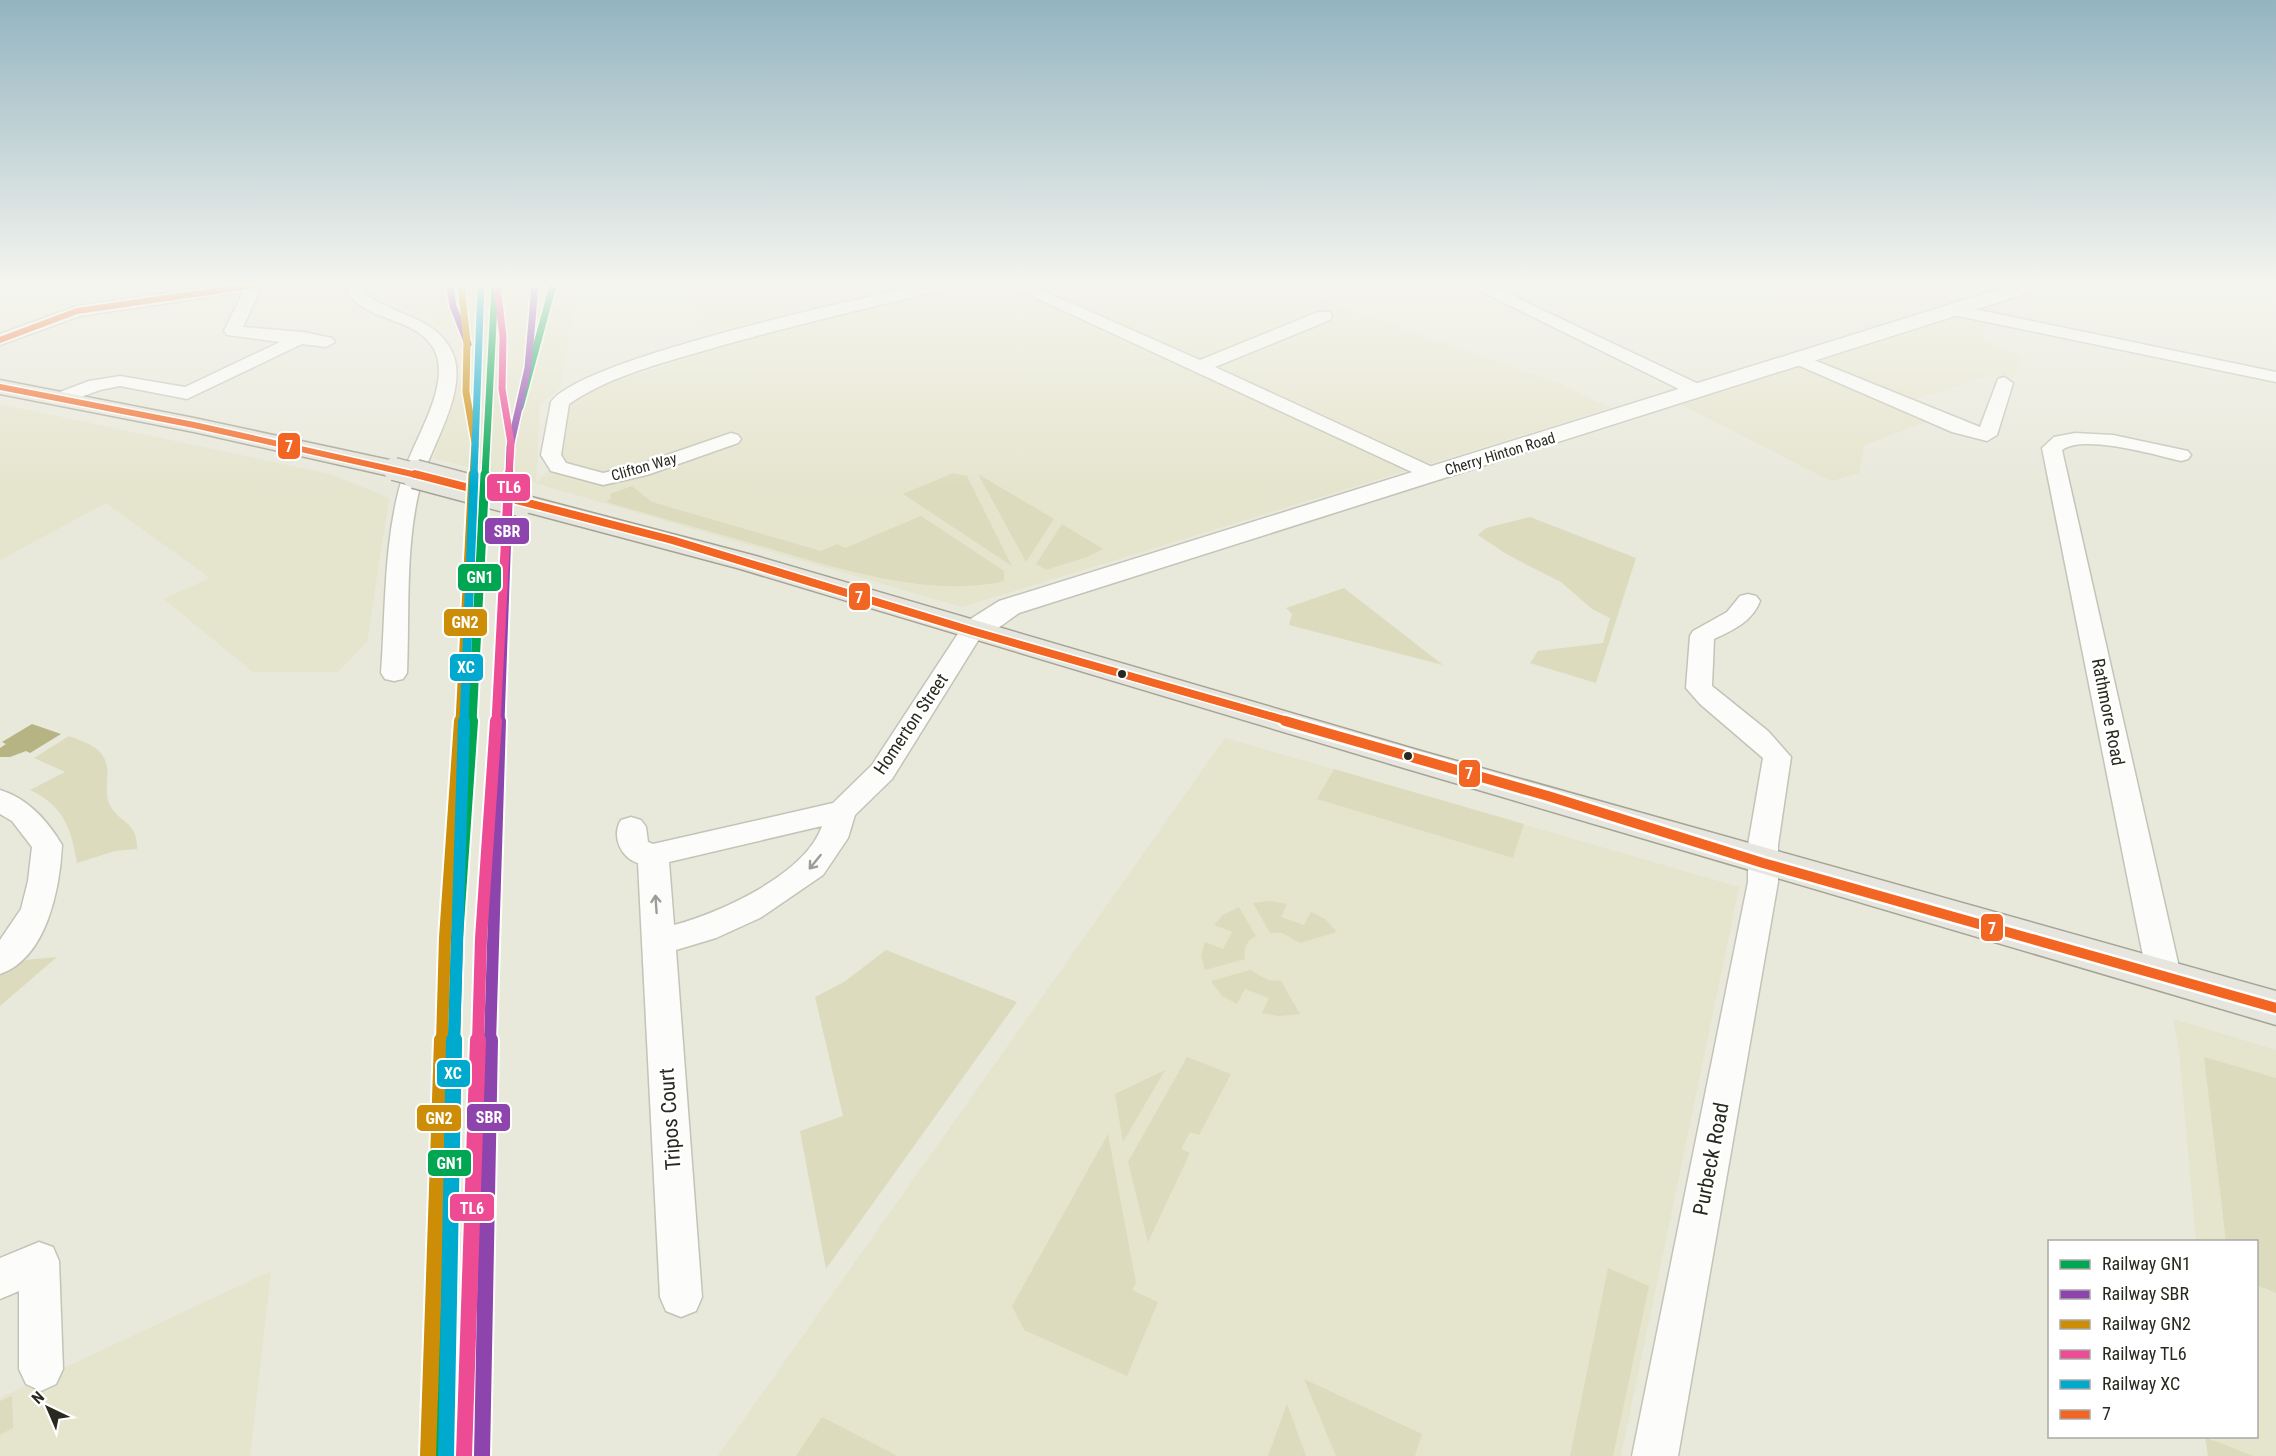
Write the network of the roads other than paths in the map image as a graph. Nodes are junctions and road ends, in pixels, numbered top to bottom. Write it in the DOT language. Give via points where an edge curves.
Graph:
graph roads {
  1 [pos="270,353"];
  2 [pos="444,353"];
  3 [pos="678,353"];
  4 [pos="1170,353"];
  5 [pos="1232,353"];
  6 [pos="1618,353"];
  7 [pos="1818,353"];
  8 [pos="2161,353"];
  9 [pos="1799,359"];
  10 [pos="1200,366"];
  11 [pos="2276,377"];
  12 [pos="2004,383"];
  13 [pos="0,387"];
  14 [pos="1698,391"];
  15 [pos="59,399"];
  16 [pos="731,439"];
  17 [pos="2181,455"];
  18 [pos="1434,475"];
  19 [pos="1748,601"];
  20 [pos="972,631"];
  21 [pos="394,673"];
  22 [pos="0,800"];
  23 [pos="842,811"];
  24 [pos="631,827"];
  25 [pos="653,855"];
  26 [pos="1764,863"];
  27 [pos="659,942"];
  28 [pos="0,962"];
  29 [pos="2164,976"];
  30 [pos="2276,1008"];
  31 [pos="0,1279"];
  32 [pos="681,1297"];
  33 [pos="41,1370"];
  34 [pos="1655,1456"];
  1 -- 15 [label="street" via="187,393 120,381"];
  2 -- 21 [label="street" via="449,366 445,393 423,444 405,508"];
  3 -- 16 [label="street, Clifton Way" via="628,368 580,388 560,402 551,455 558,466 603,479 640,471"];
  4 -- 10 [label="street"];
  5 -- 10 [label="street"];
  6 -- 14 [label="street"];
  7 -- 9 [label="street, Cherry Hinton Road"];
  8 -- 11 [label="street"];
  9 -- 12 [label="street" via="1959,428 1987,435"];
  9 -- 14 [label="street, Cherry Hinton Road"];
  10 -- 18 [label="street"];
  13 -- 15 [label="main road"];
  14 -- 18 [label="street, Cherry Hinton Road"];
  15 -- 20 [label="main road, bridge" via="394,469 672,540"];
  17 -- 29 [label="street, Rathmore Road" via="2101,440 2066,438 2052,448"];
  18 -- 20 [label="street, Cherry Hinton Road" via="1009,607"];
  19 -- 26 [label="street, Purbeck Road" via="1738,615 1702,636 1699,688 1716,707 1761,736 1777,757 1763,845"];
  20 -- 23 [label="street, Homerton Street" via="882,772"];
  20 -- 26 [label="main road" via="1548,796"];
  22 -- 28 [label="street" via="22,814 47,845 44,892 23,939"];
  23 -- 25 [label="street"];
  23 -- 27 [label="street, Homerton Street, one-way" via="833,838 812,867 783,889 750,910"];
  24 -- 25 [label="street" via="633,844 640,853"];
  27 -- 25 [label="street, one-way"];
  26 -- 29 [label="main road"];
  26 -- 34 [label="street, Purbeck Road"];
  27 -- 32 [label="street, Tripos Court"];
  29 -- 30 [label="main road"];
  31 -- 33 [label="street" via="39,1262"];
}
